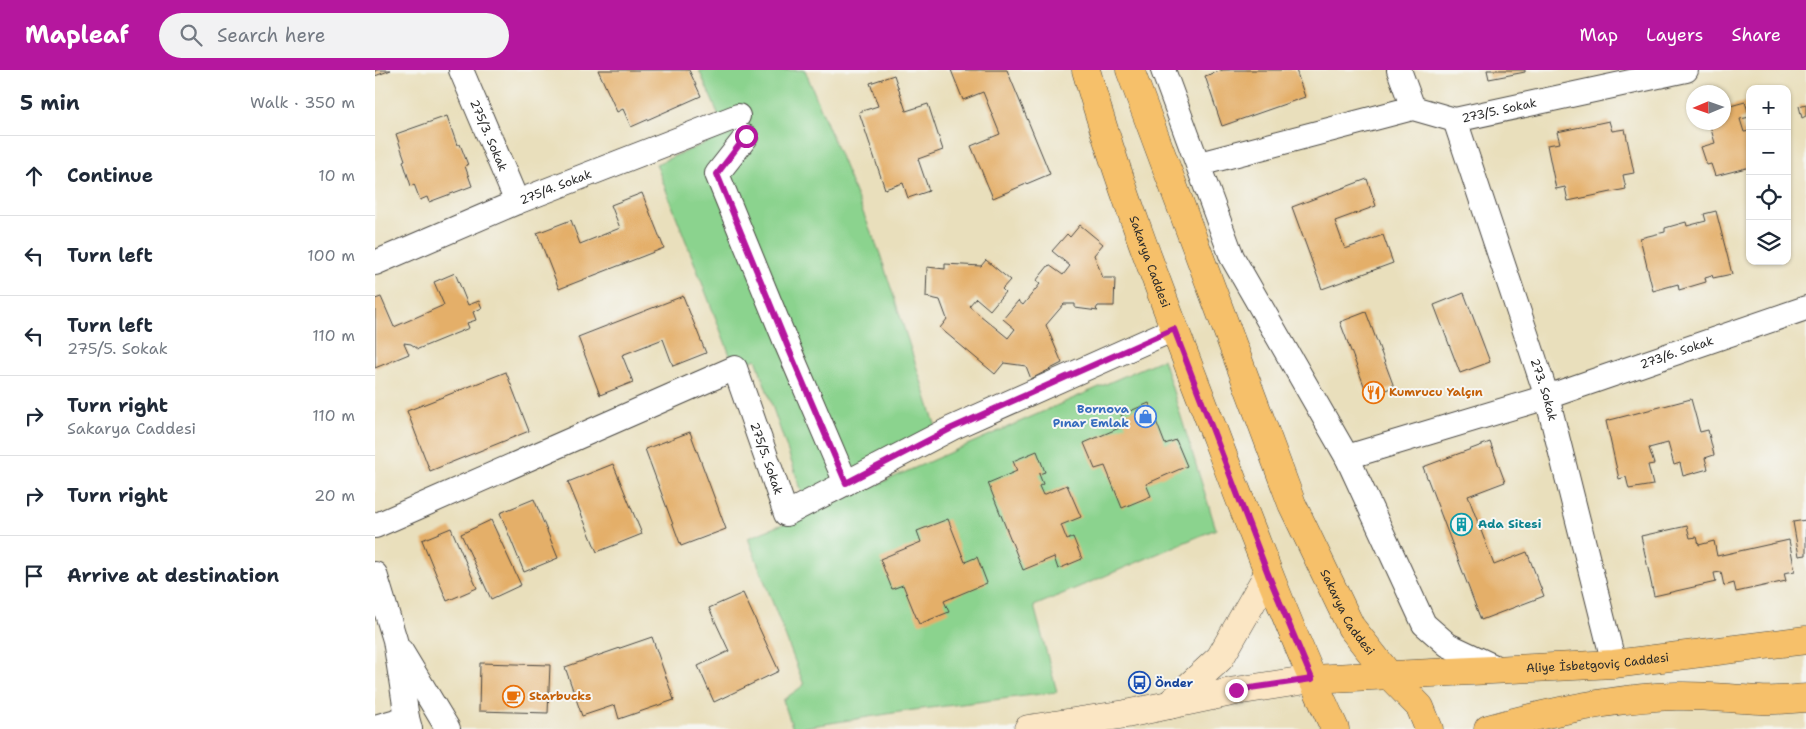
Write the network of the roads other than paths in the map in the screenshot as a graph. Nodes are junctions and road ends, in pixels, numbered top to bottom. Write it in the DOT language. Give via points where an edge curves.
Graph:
graph roads {
  1 [pos="461,70"];
  2 [pos="1086,70"];
  3 [pos="1130,70"];
  4 [pos="1163,70"];
  5 [pos="1399,70"];
  6 [pos="1686,70"];
  7 [pos="1413,108"];
  8 [pos="1455,120"];
  9 [pos="1199,164"];
  10 [pos="517,202"];
  11 [pos="375,263"];
  12 [pos="1806,308"];
  13 [pos="1174,329"];
  14 [pos="1547,396"];
  15 [pos="1347,457"];
  16 [pos="846,483"];
  17 [pos="375,526"];
  18 [pos="375,574"];
  19 [pos="1268,574"];
  20 [pos="395,640"];
  21 [pos="1806,640"];
  22 [pos="1613,664"];
  23 [pos="1499,669"];
  24 [pos="1388,674"];
  25 [pos="1312,679"];
  26 [pos="1806,698"];
  27 [pos="1168,705"];
  28 [pos="409,723"];
  29 [pos="375,727"];
  30 [pos="448,729"];
  31 [pos="1027,729"];
  32 [pos="1335,729"];
  33 [pos="1429,729"];
  34 [pos="1488,729"];
  1 -- 10 [label="street, 275/3. Sokak"];
  2 -- 13 [label="main road, Sakarya Caddesi" via="1103,131"];
  3 -- 24 [label="main road, Sakarya Caddesi" via="1292,504 1351,627"];
  4 -- 9 [label="street"];
  5 -- 7 [label="street"];
  6 -- 8 [label="street, 273/5. Sokak"];
  7 -- 8 [label="street, 273/5. Sokak"];
  7 -- 9 [label="street"];
  8 -- 14 [label="street, 273. Sokak"];
  9 -- 15 [label="street" via="1232,257"];
  10 -- 11 [label="street, 275/4. Sokak"];
  10 -- 16 [label="street, 275/4. Sokak" via="742,126 717,174"];
  12 -- 14 [label="street, 273/6. Sokak"];
  13 -- 16 [label="street, 275/5. Sokak" via="952,428"];
  13 -- 19 [label="main road, Sakarya Caddesi"];
  14 -- 15 [label="street, 273/6. Sokak"];
  14 -- 22 [label="street, 273. Sokak"];
  15 -- 23 [label="street" via="1424,624 1448,645"];
  16 -- 17 [label="street, 275/5. Sokak" via="786,514 735,368"];
  18 -- 20 [label="street"];
  19 -- 25 [label="main road, Sakarya Caddesi"];
  19 -- 27 [label="main road" via="1220,658"];
  20 -- 28 [label="street"];
  20 -- 30 [label="street"];
  21 -- 22 [label="main road, Aliye İsbetgoviç Caddesi"];
  22 -- 23 [label="main road, Aliye İsbetgoviç Caddesi"];
  23 -- 24 [label="main road, Aliye İsbetgoviç Caddesi"];
  24 -- 25 [label="main road, Aliye İsbetgoviç Caddesi"];
  24 -- 33 [label="main road, Sakarya Caddesi" via="1421,707"];
  25 -- 27 [label="main road" via="1236,690"];
  25 -- 32 [label="main road, Sakarya Caddesi"];
  26 -- 34 [label="main road" via="1761,700 1713,696 1613,702"];
  27 -- 31 [label="main road"];
  28 -- 29 [label="street"];
}
